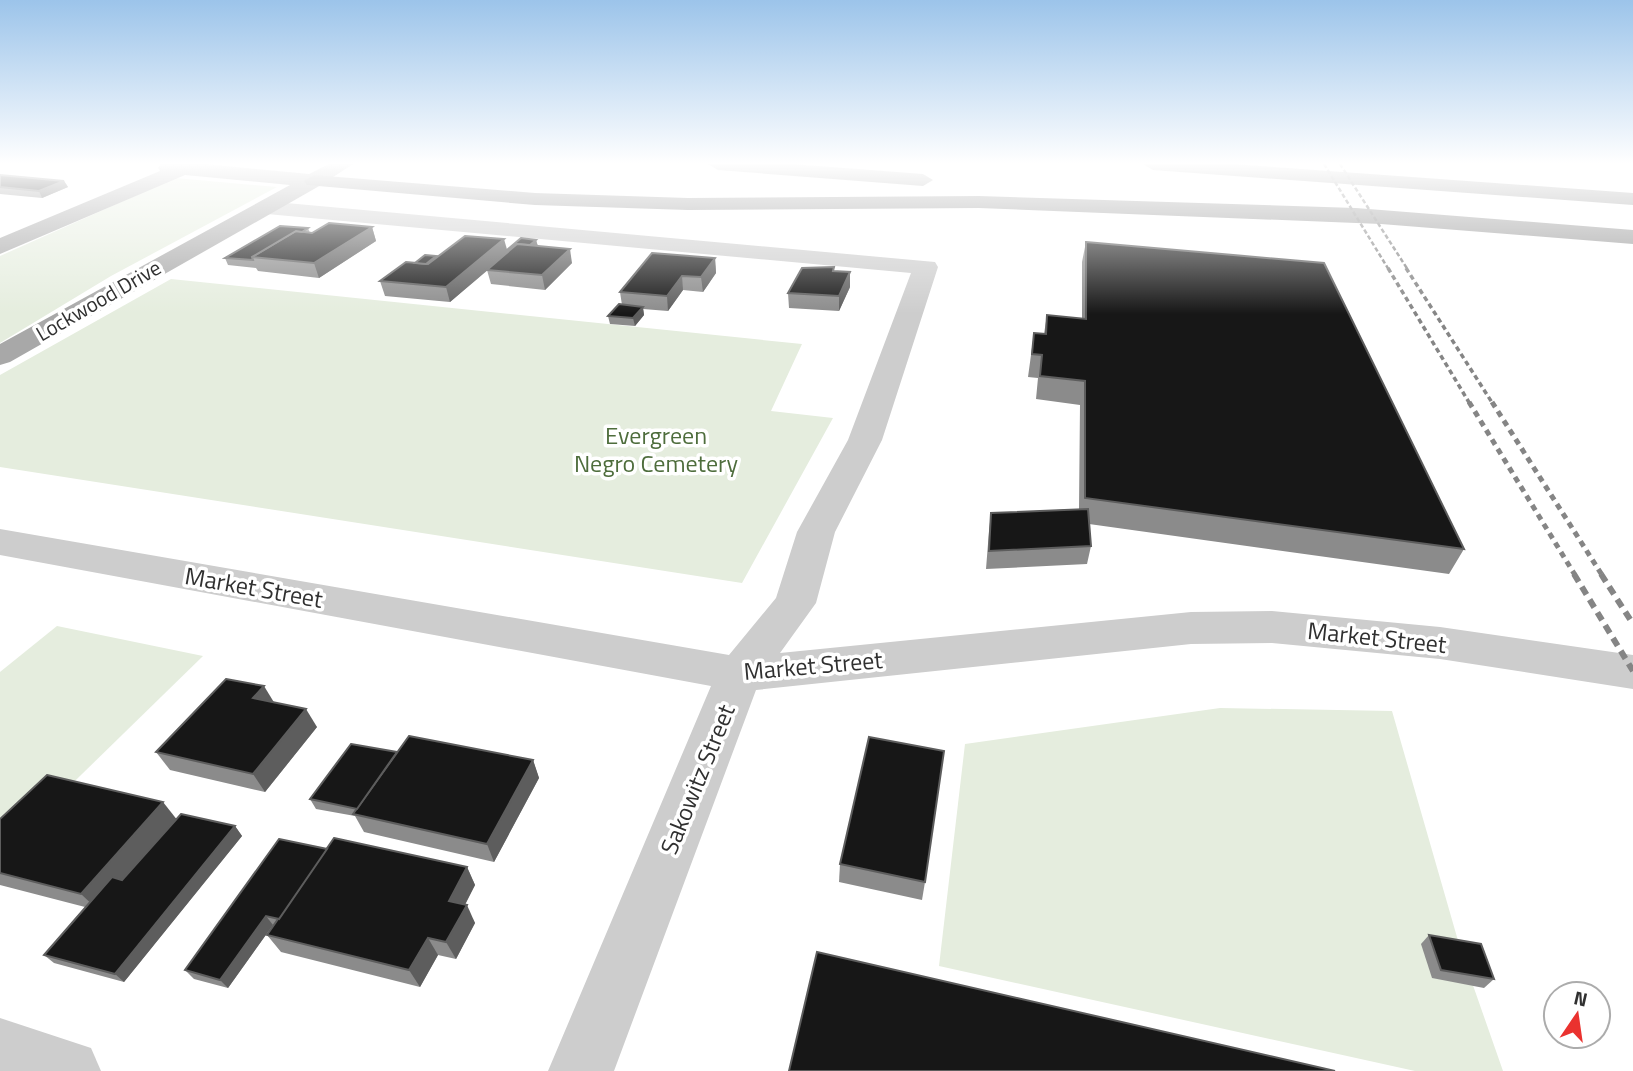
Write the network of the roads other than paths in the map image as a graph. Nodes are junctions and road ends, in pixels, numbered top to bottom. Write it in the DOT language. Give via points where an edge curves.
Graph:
graph roads {
  1 [pos="77,214"];
  2 [pos="253,214"];
  3 [pos="331,214"];
  4 [pos="1300,214"];
  5 [pos="1343,214"];
  6 [pos="1381,217"];
  7 [pos="1633,237"];
  8 [pos="0,247"];
  9 [pos="0,356"];
  10 [pos="0,542"];
  11 [pos="1633,672"];
  12 [pos="739,674"];
  13 [pos="0,1050"];
  14 [pos="68,1071"];
  15 [pos="580,1071"];
  1 -- 8 [label="main road"];
  2 -- 9 [label="main road, Lockwood Drive"];
  3 -- 12 [label="street, Sakowitz Street" via="926,267 865,440 816,532 795,603"];
  4 -- 6 [label="highway"];
  5 -- 6 [label="highway"];
  6 -- 7 [label="highway"];
  10 -- 12 [label="street, Market Street"];
  11 -- 12 [label="street, Market Street" via="1356,633 1245,627 1178,629"];
  12 -- 15 [label="street, Sakowitz Street"];
  13 -- 14 [label="street"];
}
